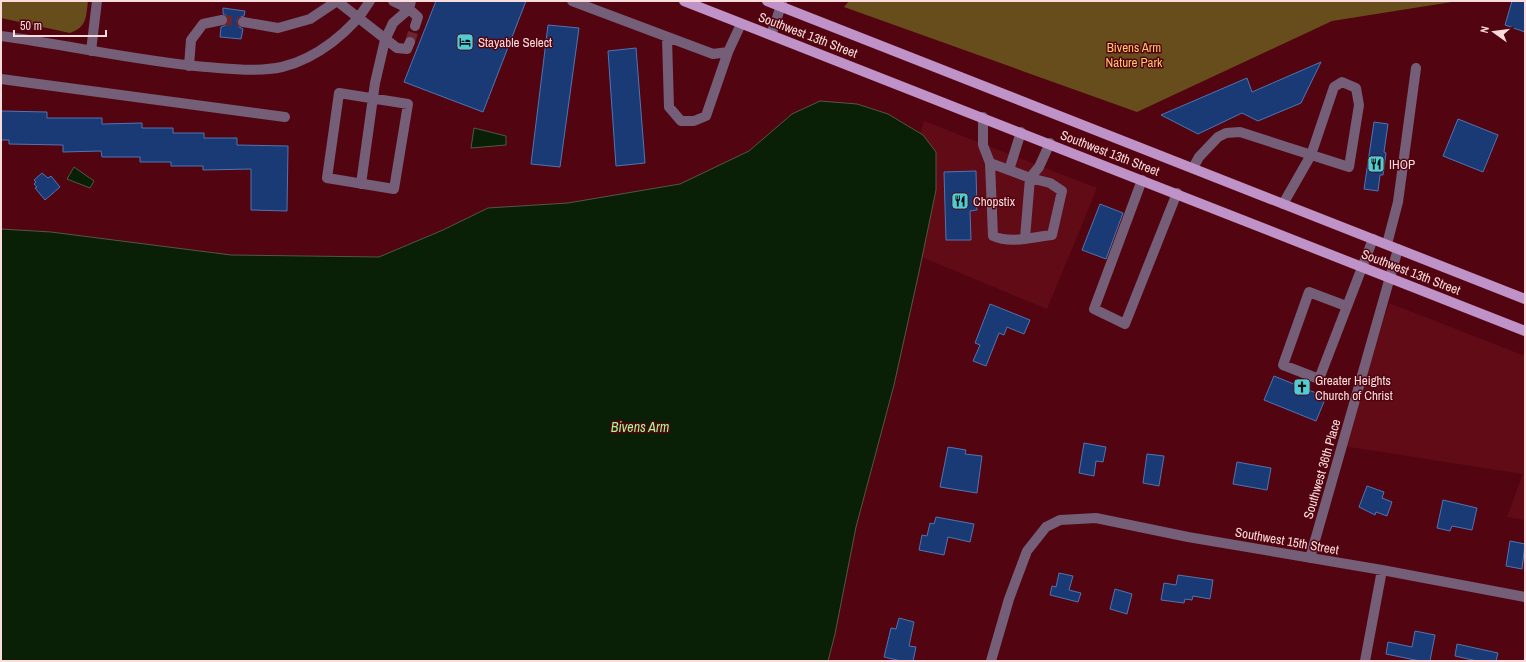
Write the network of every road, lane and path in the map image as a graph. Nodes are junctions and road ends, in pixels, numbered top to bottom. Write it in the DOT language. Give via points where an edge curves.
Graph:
graph roads {
  1 [pos="97,1"];
  2 [pos="337,1"];
  3 [pos="370,1"];
  4 [pos="393,1"];
  5 [pos="572,1"];
  6 [pos="684,1"];
  7 [pos="767,1"];
  8 [pos="783,3"];
  9 [pos="410,5"];
  10 [pos="357,18"];
  11 [pos="222,20"];
  12 [pos="243,22"];
  13 [pos="741,24"];
  14 [pos="415,26"];
  15 [pos="771,34"];
  16 [pos="1,36"];
  17 [pos="667,38"];
  18 [pos="385,40"];
  19 [pos="410,42"];
  20 [pos="91,50"];
  21 [pos="728,52"];
  22 [pos="189,66"];
  23 [pos="1416,68"];
  24 [pos="1,79"];
  25 [pos="373,97"];
  26 [pos="285,117"];
  27 [pos="983,117"];
  28 [pos="1021,132"];
  29 [pos="1050,144"];
  30 [pos="1311,155"];
  31 [pos="990,163"];
  32 [pos="1193,168"];
  33 [pos="1009,170"];
  34 [pos="1030,178"];
  35 [pos="1142,180"];
  36 [pos="361,184"];
  37 [pos="1177,194"];
  38 [pos="1283,204"];
  39 [pos="1025,238"];
  40 [pos="1373,239"];
  41 [pos="1387,244"];
  42 [pos="1398,249"];
  43 [pos="1361,266"];
  44 [pos="1389,277"];
  45 [pos="1525,298"];
  46 [pos="1346,306"];
  47 [pos="1525,330"];
  48 [pos="1310,558"];
  49 [pos="1382,570"];
  50 [pos="1525,597"];
  51 [pos="991,661"];
  52 [pos="1365,661"];
  1 -- 20 [label="street"];
  2 -- 10 [label="street"];
  2 -- 12 [label="street" via="310,19 278,28"];
  3 -- 10 [label="street"];
  4 -- 9 [label="street"];
  5 -- 17 [label="street"];
  6 -- 13 [label="main road, Southwest 13th Street"];
  7 -- 8 [label="main road, Southwest 13th Street"];
  8 -- 15 [label="street"];
  8 -- 32 [label="main road, Southwest 13th Street"];
  9 -- 14 [label="street" via="418,17"];
  9 -- 18 [label="street" via="392,23"];
  10 -- 18 [label="street"];
  10 -- 22 [label="street" via="342,34 312,55 282,67 235,70"];
  11 -- 22 [label="street" via="202,24 191,40"];
  13 -- 15 [label="main road, Southwest 13th Street"];
  13 -- 21 [label="street"];
  15 -- 27 [label="main road, Southwest 13th Street"];
  16 -- 20 [label="street"];
  17 -- 21 [label="street" via="713,54"];
  17 -- 21 [label="street" via="670,107 682,121 694,121 706,116"];
  18 -- 19 [label="street" via="397,48 407,49"];
  18 -- 25 [label="street"];
  20 -- 22 [label="street"];
  23 -- 41 [label="street" via="1398,202"];
  24 -- 26 [label="street"];
  25 -- 36 [label="street"];
  25 -- 36 [label="street" via="339,93 327,178"];
  25 -- 36 [label="street" via="408,104 394,189"];
  27 -- 28 [label="main road, Southwest 13th Street"];
  27 -- 31 [label="street" via="983,146"];
  28 -- 29 [label="main road, Southwest 13th Street"];
  28 -- 33 [label="street"];
  29 -- 34 [label="street"];
  29 -- 35 [label="main road, Southwest 13th Street"];
  30 -- 30 [label="street" via="1349,167 1359,105 1356,88 1342,82 1334,87"];
  30 -- 32 [label="street" via="1240,132 1226,133 1209,144"];
  30 -- 38 [label="street"];
  31 -- 33 [label="street"];
  31 -- 39 [label="street" via="993,236 1004,241"];
  32 -- 38 [label="main road, Southwest 13th Street"];
  33 -- 34 [label="street"];
  34 -- 39 [label="street"];
  34 -- 39 [label="street" via="1050,183 1062,190 1052,235"];
  35 -- 37 [label="main road, Southwest 13th Street"];
  35 -- 37 [label="street" via="1094,309 1125,324"];
  37 -- 43 [label="main road, Southwest 13th Street"];
  38 -- 40 [label="main road, Southwest 13th Street"];
  40 -- 41 [label="main road, Southwest 13th Street"];
  40 -- 43 [label="street"];
  41 -- 42 [label="main road, Southwest 13th Street"];
  42 -- 44 [label="street, Southwest 36th Place"];
  42 -- 45 [label="main road, Southwest 13th Street"];
  43 -- 44 [label="main road, Southwest 13th Street"];
  43 -- 46 [label="street"];
  44 -- 47 [label="main road, Southwest 13th Street"];
  44 -- 48 [label="street, Southwest 36th Place"];
  46 -- 46 [label="street" via="1319,379 1283,365 1309,292"];
  48 -- 49 [label="street, Southwest 15th Street"];
  48 -- 51 [label="street, Southwest 15th Street" via="1096,518 1060,520 1046,527 1027,551 1009,598"];
  49 -- 50 [label="street, Southwest 15th Street"];
  49 -- 52 [label="street"];
}
